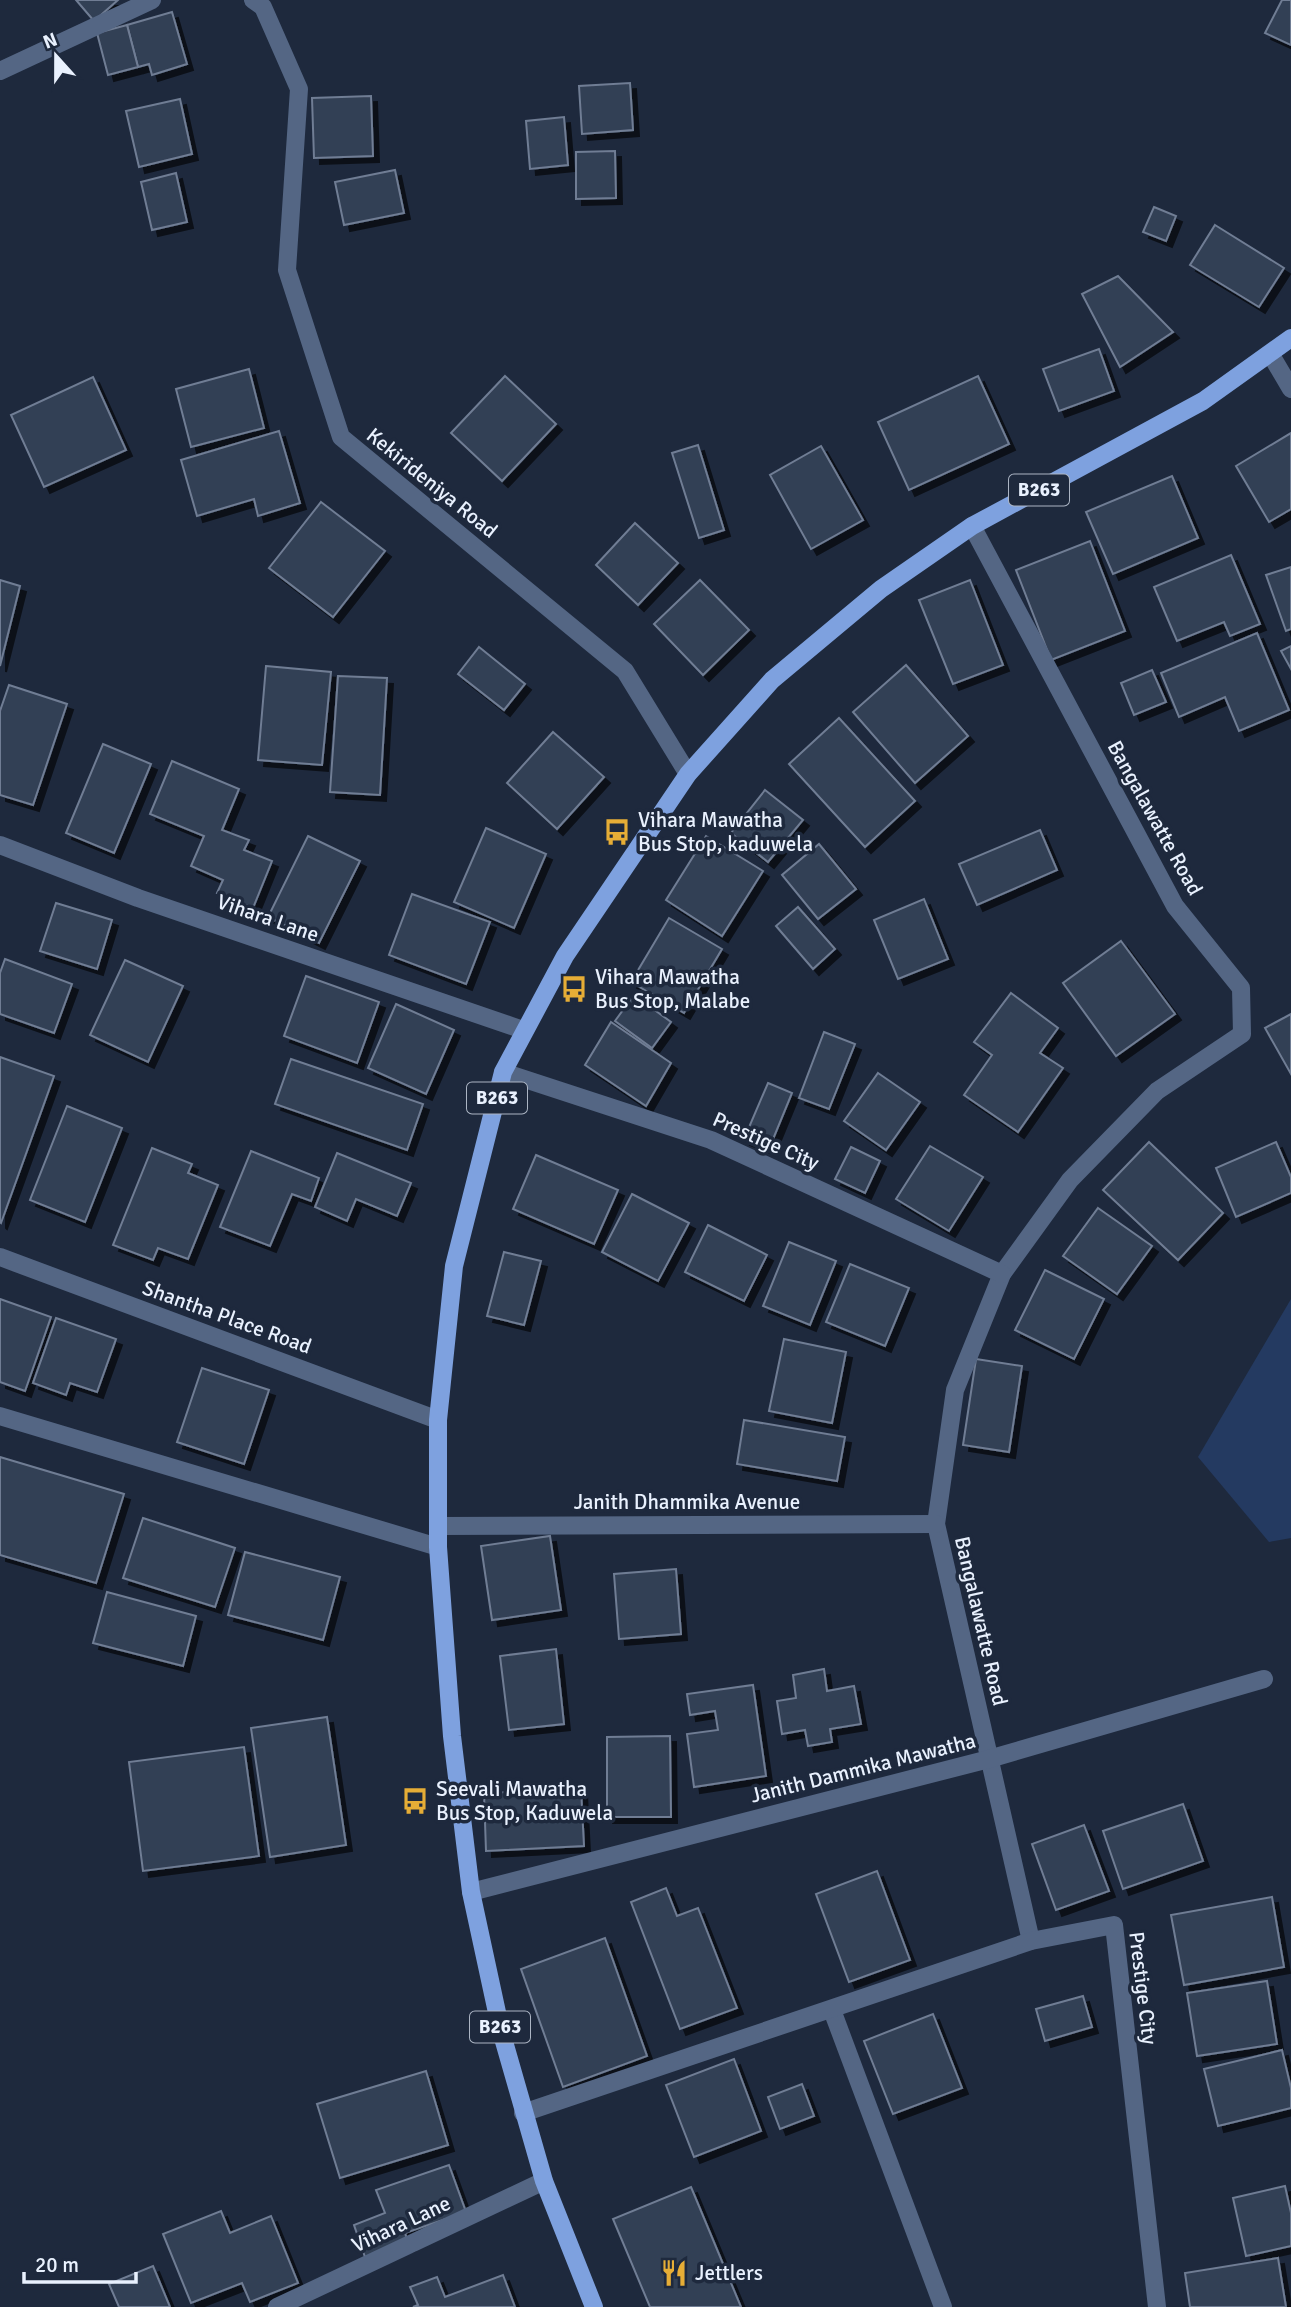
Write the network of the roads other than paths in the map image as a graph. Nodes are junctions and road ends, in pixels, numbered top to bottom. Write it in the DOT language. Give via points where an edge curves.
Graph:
graph roads {
  1 [pos="152,0"];
  2 [pos="253,0"];
  3 [pos="0,71"];
  4 [pos="1291,338"];
  5 [pos="1271,355"];
  6 [pos="1291,389"];
  7 [pos="972,526"];
  8 [pos="688,774"];
  9 [pos="0,845"];
  10 [pos="523,1030"];
  11 [pos="503,1072"];
  12 [pos="0,1257"];
  13 [pos="1002,1275"];
  14 [pos="0,1416"];
  15 [pos="438,1420"];
  16 [pos="936,1524"];
  17 [pos="439,1526"];
  18 [pos="438,1547"];
  19 [pos="1264,1679"];
  20 [pos="989,1759"];
  21 [pos="471,1892"];
  22 [pos="1031,1941"];
  23 [pos="832,2010"];
  24 [pos="523,2113"];
  25 [pos="544,2181"];
  26 [pos="277,2307"];
  27 [pos="594,2307"];
  28 [pos="943,2307"];
  29 [pos="1157,2307"];
  1 -- 3 [label="street"];
  2 -- 8 [label="street, Kekirideniya Road" via="263,6 299,89 287,270 341,437 625,671"];
  4 -- 5 [label="main road, B263"];
  5 -- 6 [label="street"];
  5 -- 7 [label="main road, B263" via="1203,401"];
  7 -- 8 [label="main road, B263" via="881,589 772,680"];
  7 -- 13 [label="street, Bangalawatte Road" via="1175,906 1241,988 1242,1034 1157,1091 1070,1180"];
  8 -- 10 [label="main road, B263" via="565,956"];
  9 -- 10 [label="street, Vihara Lane" via="151,903"];
  10 -- 11 [label="main road, B263"];
  11 -- 13 [label="street, Prestige City" via="711,1140"];
  11 -- 15 [label="main road, B263" via="454,1266"];
  12 -- 15 [label="street, Shantha Place Road"];
  13 -- 16 [label="street, Bangalawatte Road" via="955,1390"];
  14 -- 18 [label="street"];
  15 -- 17 [label="main road, B263"];
  16 -- 17 [label="street, Janith Dhammika Avenue"];
  16 -- 20 [label="street, Bangalawatte Road"];
  17 -- 18 [label="main road, B263"];
  18 -- 21 [label="main road, B263" via="452,1736"];
  19 -- 20 [label="street, Janith Dammika Mawatha"];
  20 -- 21 [label="street, Janith Dammika Mawatha"];
  20 -- 22 [label="street, Bangalawatte Road"];
  21 -- 24 [label="main road, B263"];
  22 -- 23 [label="street, Prestige City"];
  22 -- 29 [label="street, Prestige City" via="1114,1925"];
  23 -- 24 [label="street, Prestige City"];
  23 -- 28 [label="street"];
  24 -- 25 [label="main road, B263"];
  25 -- 26 [label="street, Vihara Lane"];
  25 -- 27 [label="main road, B263"];
}
